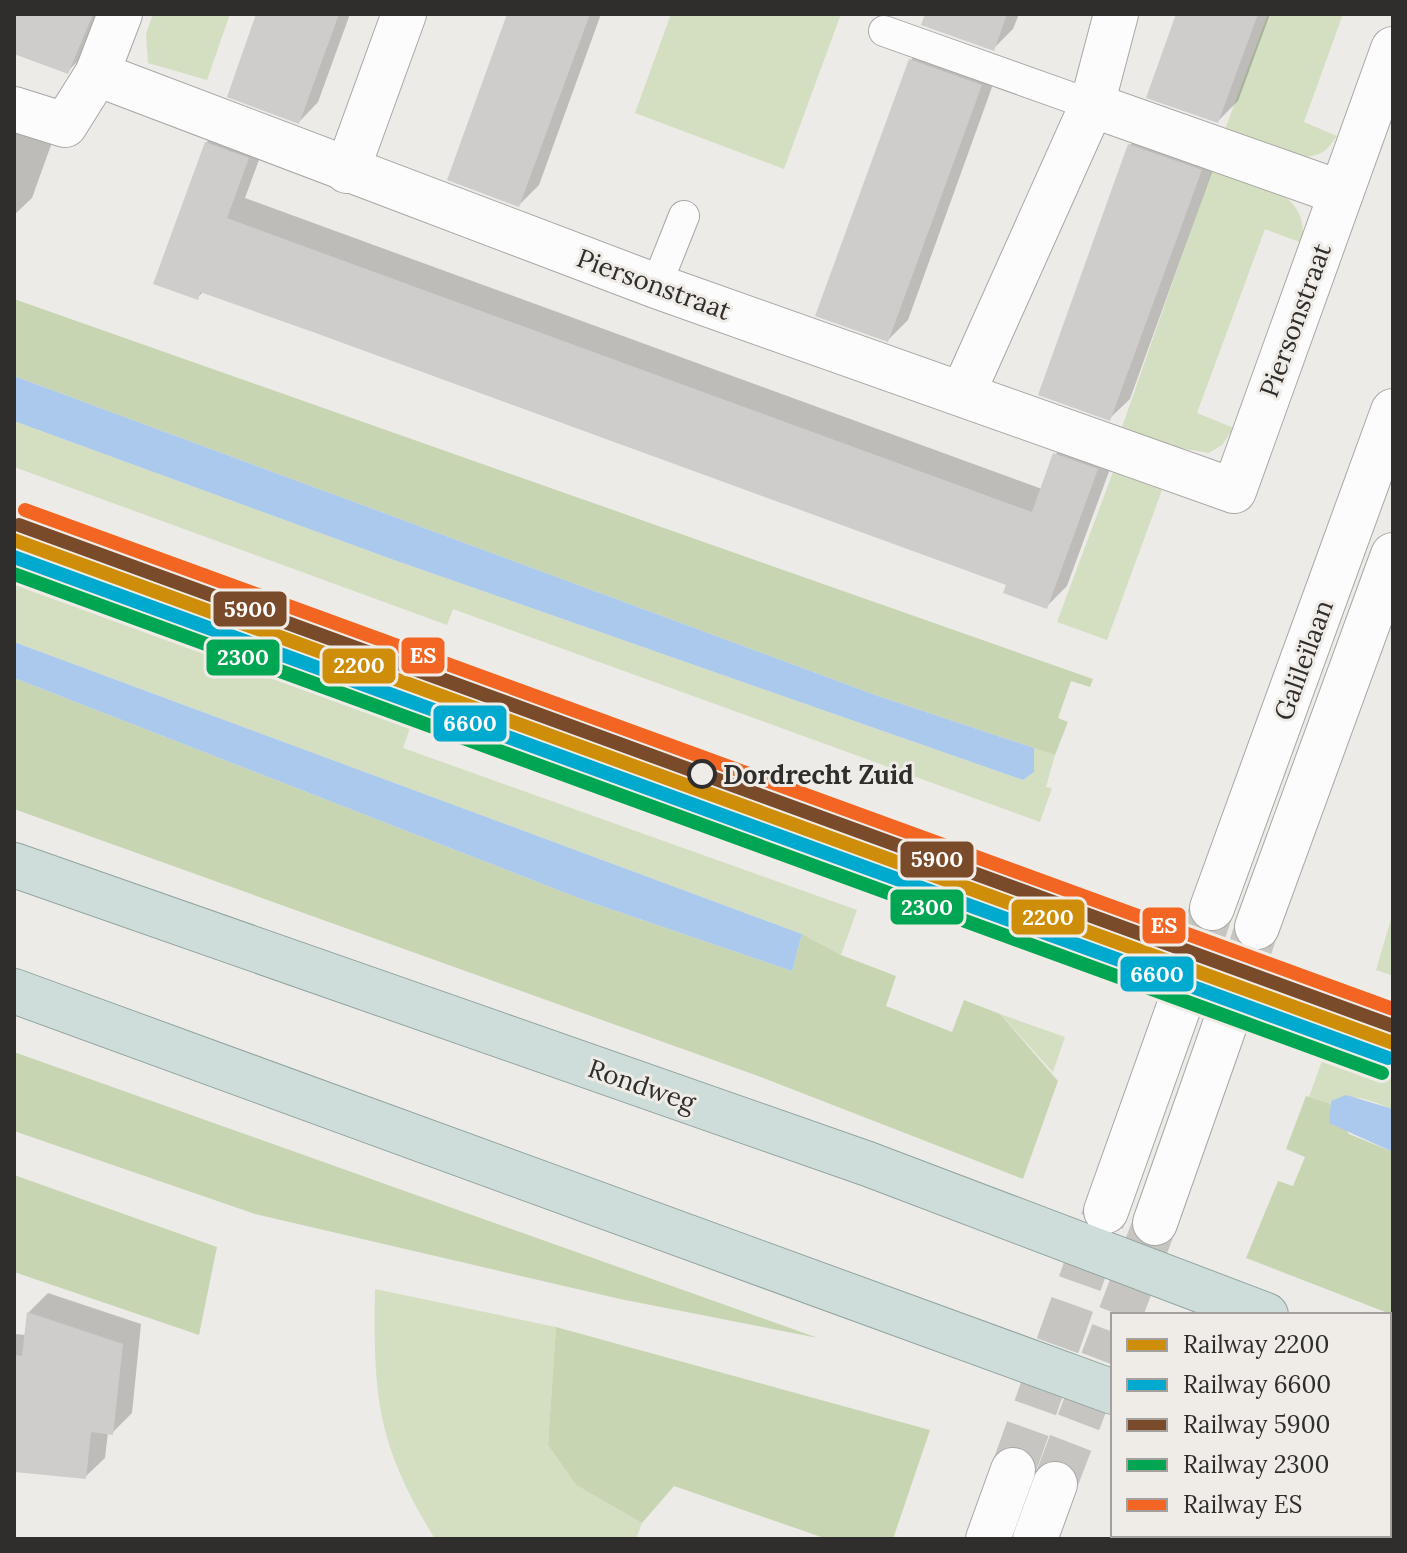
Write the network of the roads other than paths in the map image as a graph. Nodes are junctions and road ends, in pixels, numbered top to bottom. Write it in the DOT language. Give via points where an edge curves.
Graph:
graph roads {
  1 [pos="120,14"];
  2 [pos="404,14"];
  3 [pos="1116,14"];
  4 [pos="884,31"];
  5 [pos="1393,49"];
  6 [pos="97,74"];
  7 [pos="1092,105"];
  8 [pos="14,109"];
  9 [pos="347,171"];
  10 [pos="1341,193"];
  11 [pos="684,216"];
  12 [pos="656,286"];
  13 [pos="963,393"];
  14 [pos="1393,411"];
  15 [pos="1393,555"];
  16 [pos="14,865"];
  17 [pos="1212,908"];
  18 [pos="1257,927"];
  19 [pos="14,991"];
  20 [pos="1182,998"];
  21 [pos="1228,1016"];
  22 [pos="1106,1211"];
  23 [pos="1155,1223"];
  24 [pos="1261,1313"];
  25 [pos="1111,1391"];
  26 [pos="1013,1470"];
  27 [pos="1055,1484"];
  28 [pos="988,1539"];
  29 [pos="1035,1539"];
  1 -- 6 [label="street"];
  2 -- 9 [label="street"];
  3 -- 7 [label="street"];
  4 -- 7 [label="lane"];
  5 -- 10 [label="street, Piersonstraat"];
  6 -- 8 [label="street" via="65,125"];
  6 -- 9 [label="street, Piersonstraat"];
  7 -- 10 [label="street"];
  7 -- 13 [label="street"];
  9 -- 12 [label="street, Piersonstraat"];
  10 -- 13 [label="street, Piersonstraat" via="1234,491"];
  11 -- 12 [label="lane"];
  12 -- 13 [label="street, Piersonstraat"];
  14 -- 17 [label="street, Galileïlaan"];
  15 -- 18 [label="street, Galileïlaan"];
  16 -- 24 [label="highway, Rondweg" via="868,1164"];
  19 -- 25 [label="highway"];
  20 -- 22 [label="street"];
  21 -- 23 [label="street"];
  26 -- 28 [label="street"];
  27 -- 29 [label="street"];
}
